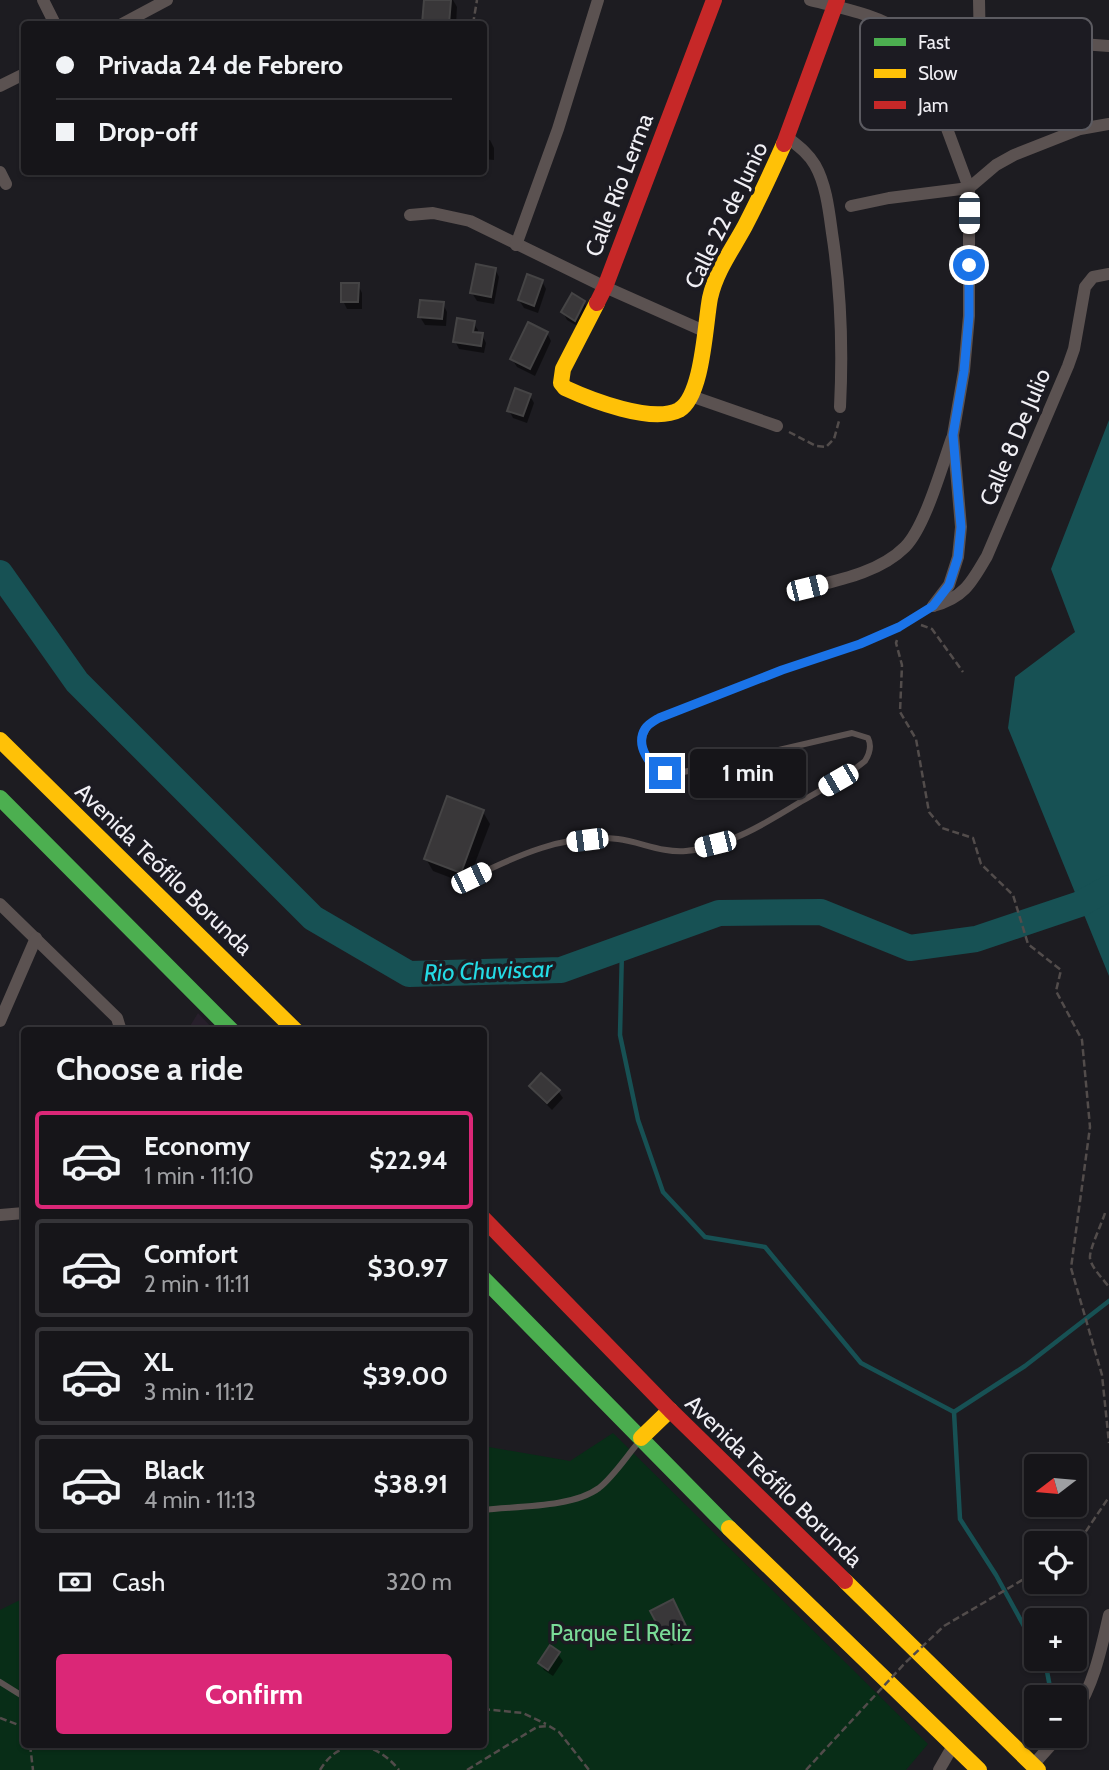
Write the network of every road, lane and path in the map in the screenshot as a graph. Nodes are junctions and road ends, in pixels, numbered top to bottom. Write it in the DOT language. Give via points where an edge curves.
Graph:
graph roads {
  1 [pos="43,0"];
  2 [pos="167,0"];
  3 [pos="477,0"];
  4 [pos="598,0"];
  5 [pos="714,0"];
  6 [pos="810,0"];
  7 [pos="979,0"];
  8 [pos="836,3"];
  9 [pos="872,18"];
  10 [pos="979,18"];
  11 [pos="54,21"];
  12 [pos="128,21"];
  13 [pos="473,21"];
  14 [pos="21,76"];
  15 [pos="0,86"];
  16 [pos="948,130"];
  17 [pos="1077,130"];
  18 [pos="788,138"];
  19 [pos="970,188"];
  20 [pos="851,206"];
  21 [pos="410,215"];
  22 [pos="516,245"];
  23 [pos="1109,274"];
  24 [pos="605,288"];
  25 [pos="704,331"];
  26 [pos="691,396"];
  27 [pos="840,407"];
  28 [pos="777,426"];
  29 [pos="953,435"];
  30 [pos="807,588"];
  31 [pos="933,606"];
  32 [pos="909,621"];
  33 [pos="963,673"];
  34 [pos="0,740"];
  35 [pos="0,798"];
  36 [pos="471,878"];
  37 [pos="0,904"];
  38 [pos="36,938"];
  39 [pos="0,1021"];
  40 [pos="120,1027"];
  41 [pos="228,1027"];
  42 [pos="292,1027"];
  43 [pos="21,1213"];
  44 [pos="1105,1213"];
  45 [pos="0,1215"];
  46 [pos="487,1222"];
  47 [pos="487,1282"];
  48 [pos="1109,1287"];
  49 [pos="670,1410"];
  50 [pos="641,1438"];
  51 [pos="1109,1443"];
  52 [pos="1109,1497"];
  53 [pos="487,1510"];
  54 [pos="1087,1531"];
  55 [pos="1024,1579"];
  56 [pos="1109,1615"];
  57 [pos="0,1682"];
  58 [pos="21,1695"];
  59 [pos="1087,1696"];
  60 [pos="487,1709"];
  61 [pos="0,1718"];
  62 [pos="21,1726"];
  63 [pos="549,1726"];
  64 [pos="954,1744"];
  65 [pos="30,1748"];
  66 [pos="344,1748"];
  67 [pos="371,1748"];
  68 [pos="1049,1748"];
  69 [pos="1033,1768"];
  70 [pos="33,1770"];
  71 [pos="320,1770"];
  72 [pos="399,1770"];
  73 [pos="467,1770"];
  74 [pos="589,1770"];
  75 [pos="806,1770"];
  76 [pos="939,1770"];
  77 [pos="979,1770"];
  1 -- 11 [label="street"];
  2 -- 12 [label="street"];
  3 -- 13 [label="path"];
  4 -- 22 [label="street"];
  5 -- 24 [label="main road, Calle Río Lerma"];
  6 -- 8 [label="street"];
  7 -- 10 [label="street"];
  8 -- 9 [label="street"];
  8 -- 18 [label="main road, Calle 22 de Junio"];
  14 -- 15 [label="street"];
  16 -- 19 [label="street"];
  17 -- 19 [label="street" via="1014,155"];
  18 -- 25 [label="main road, Calle 22 de Junio" via="714,282"];
  18 -- 27 [label="street" via="817,168 829,212 840,284"];
  19 -- 20 [label="street"];
  19 -- 29 [label="street" via="969,316"];
  21 -- 22 [label="street" via="433,213 470,221"];
  22 -- 24 [label="street"];
  23 -- 31 [label="street, Calle 8 De Julio" via="1093,277 1085,287 1074,349 987,556 960,595"];
  24 -- 25 [label="street"];
  24 -- 26 [label="main road, Calle Río Lerma" via="569,355 561,383 574,393 608,404 664,415 680,410"];
  25 -- 26 [label="main road, Calle 22 de Junio"];
  26 -- 28 [label="street"];
  27 -- 28 [label="path" via="834,439 825,447"];
  29 -- 30 [label="street" via="906,547 847,578"];
  29 -- 31 [label="street" via="961,527 958,557 949,585"];
  31 -- 32 [label="lane"];
  32 -- 33 [label="path" via="932,629"];
  32 -- 36 [label="lane" via="860,644 659,718 644,730 643,748 651,763 657,770 675,774 852,733 868,738 870,754 865,761 785,812 732,838 686,851 617,839 562,843 520,855"];
  32 -- 51 [label="path" via="896,643 902,665 900,712 916,740 929,812 942,828 973,838 981,864 1013,895 1028,944 1060,970 1056,991 1082,1040 1090,1127 1071,1268 1102,1375"];
  34 -- 42 [label="main road, Avenida Teófilo Borunda"];
  35 -- 41 [label="main road"];
  37 -- 38 [label="street"];
  38 -- 39 [label="street"];
  38 -- 40 [label="street" via="117,1018"];
  43 -- 45 [label="street"];
  44 -- 48 [label="path" via="1090,1260"];
  46 -- 49 [label="main road, Avenida Teófilo Borunda"];
  47 -- 50 [label="main road"];
  49 -- 50 [label="main road"];
  49 -- 69 [label="main road, Avenida Teófilo Borunda"];
  50 -- 53 [label="lane" via="609,1478 584,1496"];
  50 -- 64 [label="main road"];
  52 -- 54 [label="path"];
  55 -- 75 [label="path, bridge" via="944,1626"];
  56 -- 59 [label="street"];
  57 -- 58 [label="lane"];
  60 -- 63 [label="path" via="523,1713"];
  61 -- 62 [label="path"];
  63 -- 73 [label="path" via="537,1727"];
  63 -- 74 [label="path"];
  64 -- 76 [label="street"];
  64 -- 77 [label="main road"];
  65 -- 70 [label="path"];
  66 -- 71 [label="path"];
  67 -- 72 [label="path"];
  68 -- 69 [label="street"];
}
